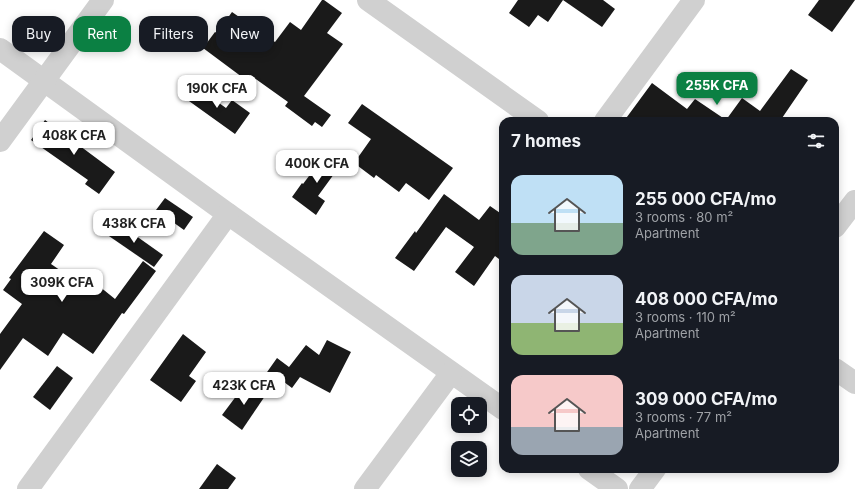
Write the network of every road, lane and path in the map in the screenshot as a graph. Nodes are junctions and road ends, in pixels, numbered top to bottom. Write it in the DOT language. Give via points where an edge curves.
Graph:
graph roads {
  1 [pos="102,0"];
  2 [pos="368,0"];
  3 [pos="694,0"];
  4 [pos="393,7"];
  5 [pos="0,49"];
  6 [pos="44,81"];
  7 [pos="533,117"];
  8 [pos="608,117"];
  9 [pos="0,141"];
  10 [pos="855,201"];
  11 [pos="228,214"];
  12 [pos="839,222"];
  13 [pos="839,371"];
  14 [pos="451,373"];
  15 [pos="855,383"];
  16 [pos="499,406"];
  17 [pos="595,473"];
  18 [pos="652,473"];
  19 [pos="28,489"];
  20 [pos="365,489"];
  21 [pos="617,489"];
  22 [pos="640,489"];
  1 -- 6 [label="street"];
  2 -- 4 [label="street"];
  3 -- 8 [label="street"];
  4 -- 7 [label="street"];
  5 -- 6 [label="street"];
  6 -- 9 [label="street"];
  6 -- 11 [label="street"];
  10 -- 12 [label="street"];
  11 -- 14 [label="street"];
  11 -- 19 [label="street"];
  13 -- 15 [label="street"];
  14 -- 16 [label="street"];
  14 -- 20 [label="street"];
  17 -- 21 [label="street"];
  18 -- 22 [label="street"];
}
